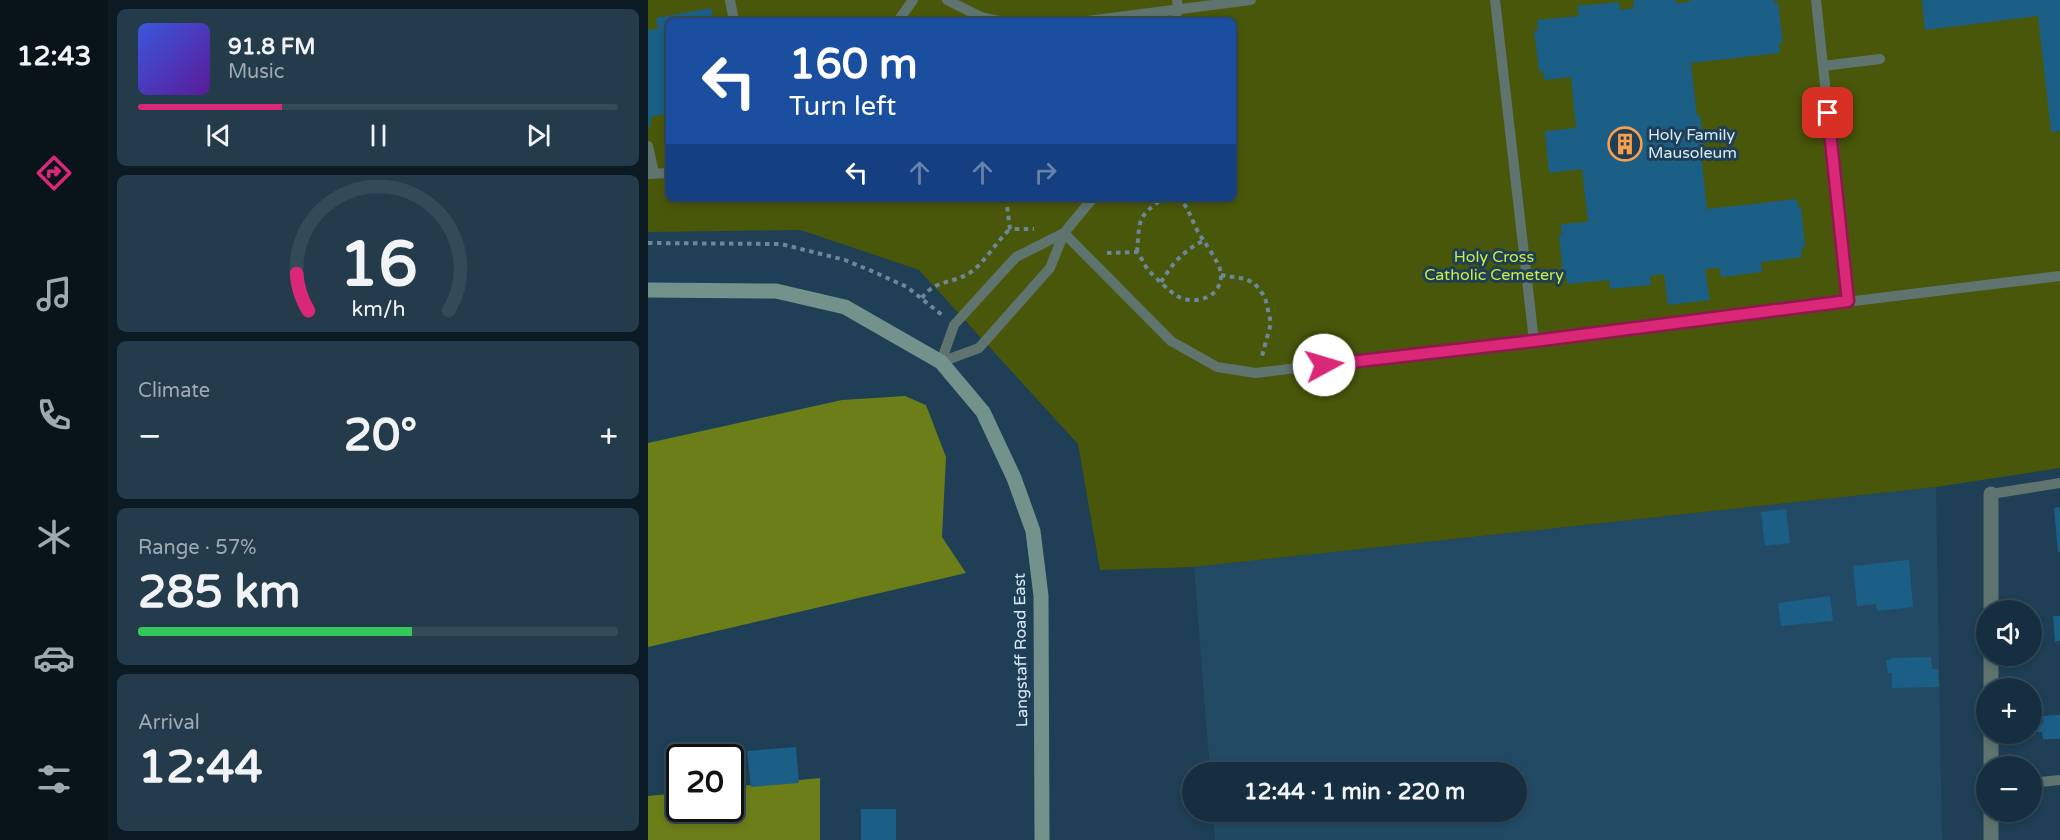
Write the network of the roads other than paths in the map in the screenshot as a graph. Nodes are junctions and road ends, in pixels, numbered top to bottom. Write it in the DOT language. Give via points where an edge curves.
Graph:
graph roads {
  1 [pos="730,0"];
  2 [pos="914,0"];
  3 [pos="947,0"];
  4 [pos="1251,0"];
  5 [pos="1496,0"];
  6 [pos="1816,0"];
  7 [pos="1177,5"];
  8 [pos="733,18"];
  9 [pos="900,18"];
  10 [pos="986,18"];
  11 [pos="1105,18"];
  12 [pos="1880,59"];
  13 [pos="1823,66"];
  14 [pos="648,146"];
  15 [pos="651,173"];
  16 [pos="1090,201"];
  17 [pos="1064,232"];
  18 [pos="2060,276"];
  19 [pos="648,290"];
  20 [pos="1848,301"];
  21 [pos="1534,341"];
  22 [pos="941,362"];
  23 [pos="2060,483"];
  24 [pos="1991,494"];
  25 [pos="1991,600"];
  26 [pos="2060,780"];
  27 [pos="2042,782"];
  28 [pos="1991,822"];
  29 [pos="1042,840"];
  30 [pos="1991,840"];
  1 -- 8 [label="lane"];
  2 -- 9 [label="lane"];
  3 -- 10 [label="lane"];
  4 -- 7 [label="lane"];
  5 -- 21 [label="lane"];
  6 -- 13 [label="lane"];
  7 -- 11 [label="lane"];
  12 -- 13 [label="lane"];
  13 -- 20 [label="lane"];
  14 -- 15 [label="lane"];
  16 -- 17 [label="lane"];
  17 -- 21 [label="lane" via="1171,341 1217,366 1256,373"];
  17 -- 22 [label="lane" via="1016,257 954,326"];
  17 -- 22 [label="lane" via="1050,268 979,348"];
  18 -- 20 [label="lane"];
  19 -- 22 [label="street, Langstaff Road East" via="776,291 845,307"];
  20 -- 21 [label="lane"];
  22 -- 29 [label="street, Langstaff Road East" via="983,412 1014,478 1033,531 1041,596"];
  23 -- 24 [label="lane"];
  24 -- 25 [label="street"];
  26 -- 27 [label="lane"];
  28 -- 30 [label="street"];
}
